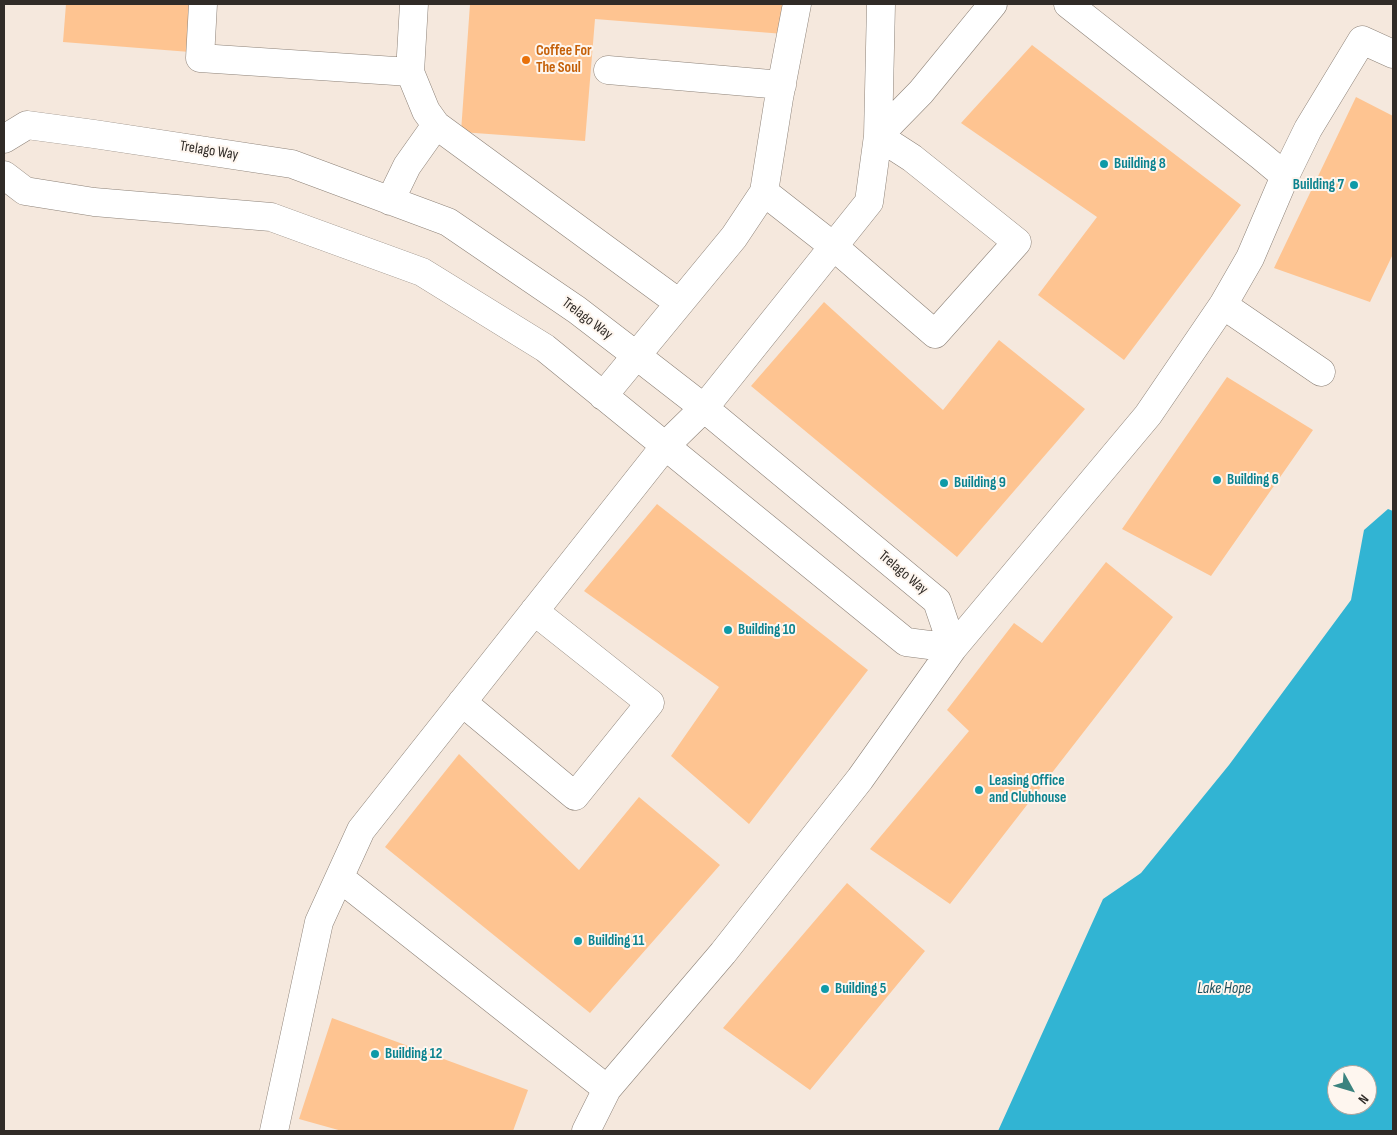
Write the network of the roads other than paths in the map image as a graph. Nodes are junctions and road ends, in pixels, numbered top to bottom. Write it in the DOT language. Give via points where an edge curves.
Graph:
graph roads {
  1 [pos="203,4"];
  2 [pos="414,4"];
  3 [pos="798,4"];
  4 [pos="881,4"];
  5 [pos="994,4"];
  6 [pos="1068,4"];
  7 [pos="1393,54"];
  8 [pos="608,70"];
  9 [pos="410,72"];
  10 [pos="782,85"];
  11 [pos="436,125"];
  12 [pos="878,136"];
  13 [pos="4,139"];
  14 [pos="4,175"];
  15 [pos="1285,176"];
  16 [pos="764,192"];
  17 [pos="390,201"];
  18 [pos="833,246"];
  19 [pos="679,303"];
  20 [pos="1223,305"];
  21 [pos="637,356"];
  22 [pos="1321,372"];
  23 [pos="603,396"];
  24 [pos="704,408"];
  25 [pos="665,446"];
  26 [pos="534,611"];
  27 [pos="953,648"];
  28 [pos="462,702"];
  29 [pos="340,878"];
  30 [pos="606,1089"];
  31 [pos="274,1131"];
  32 [pos="586,1131"];
  1 -- 9 [label="street" via="200,58"];
  2 -- 9 [label="street"];
  3 -- 10 [label="street"];
  4 -- 12 [label="street"];
  5 -- 12 [label="street" via="921,92"];
  6 -- 15 [label="street"];
  7 -- 15 [label="street" via="1362,40 1308,129"];
  8 -- 10 [label="street"];
  9 -- 11 [label="street" via="426,111"];
  10 -- 16 [label="street"];
  11 -- 17 [label="street" via="407,166"];
  11 -- 19 [label="street"];
  12 -- 18 [label="street" via="868,202"];
  12 -- 18 [label="street" via="912,158 1017,242 935,334"];
  13 -- 17 [label="street, Trelago Way" via="27,125 282,162"];
  14 -- 23 [label="street" via="25,191 94,202 271,217 422,272 545,348"];
  15 -- 20 [label="street" via="1250,258"];
  16 -- 18 [label="street"];
  16 -- 19 [label="street" via="734,237"];
  17 -- 21 [label="street, Trelago Way" via="448,222 577,310"];
  18 -- 24 [label="street"];
  19 -- 21 [label="street"];
  20 -- 22 [label="street"];
  20 -- 27 [label="street" via="1148,415"];
  21 -- 23 [label="street"];
  21 -- 24 [label="street, Trelago Way"];
  23 -- 25 [label="street"];
  24 -- 25 [label="street"];
  24 -- 27 [label="street, Trelago Way" via="937,602"];
  25 -- 26 [label="street"];
  25 -- 27 [label="street" via="906,642"];
  26 -- 28 [label="street"];
  26 -- 28 [label="street" via="650,703 575,796"];
  27 -- 30 [label="street" via="848,794 723,953"];
  28 -- 29 [label="street" via="361,830"];
  29 -- 30 [label="street"];
  29 -- 31 [label="street" via="319,922"];
  30 -- 32 [label="street"];
}
